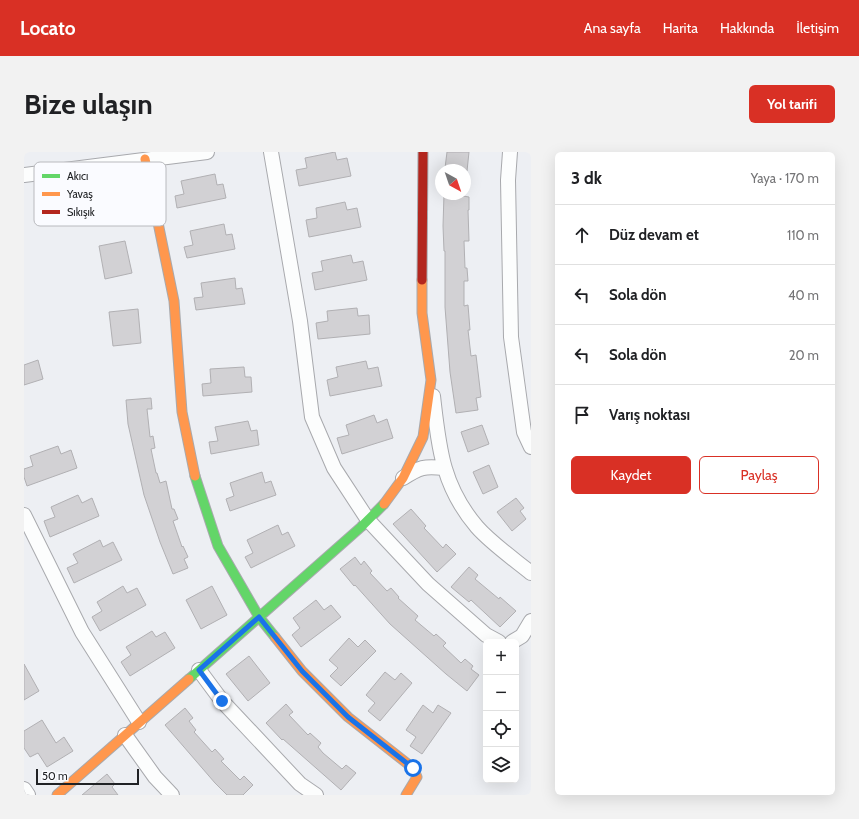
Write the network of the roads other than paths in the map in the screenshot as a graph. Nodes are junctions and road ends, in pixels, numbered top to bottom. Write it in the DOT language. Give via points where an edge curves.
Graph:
graph roads {
  1 [pos="207,152"];
  2 [pos="271,152"];
  3 [pos="423,152"];
  4 [pos="510,152"];
  5 [pos="145,159"];
  6 [pos="122,162"];
  7 [pos="146,162"];
  8 [pos="34,174"];
  9 [pos="24,175"];
  10 [pos="159,226"];
  11 [pos="432,380"];
  12 [pos="531,447"];
  13 [pos="444,468"];
  14 [pos="402,478"];
  15 [pos="24,515"];
  16 [pos="368,520"];
  17 [pos="531,573"];
  18 [pos="259,617"];
  19 [pos="531,621"];
  20 [pos="493,639"];
  21 [pos="517,639"];
  22 [pos="199,670"];
  23 [pos="139,722"];
  24 [pos="125,735"];
  25 [pos="24,789"];
  26 [pos="62,793"];
  27 [pos="28,795"];
  28 [pos="172,795"];
  29 [pos="316,795"];
  30 [pos="406,795"];
  1 -- 5 [label="street"];
  2 -- 16 [label="street" via="300,321 312,417 334,468"];
  3 -- 11 [label="street" via="422,313"];
  4 -- 12 [label="street" via="508,180 511,337 524,432"];
  5 -- 6 [label="street"];
  5 -- 7 [label="street"];
  8 -- 9 [label="street"];
  10 -- 18 [label="street" via="174,301 182,412 195,478 218,546"];
  11 -- 13 [label="street"];
  11 -- 14 [label="street" via="423,437"];
  13 -- 14 [label="street" via="418,468"];
  13 -- 17 [label="street" via="458,502 478,528"];
  14 -- 16 [label="street" via="386,502"];
  15 -- 23 [label="street" via="82,632"];
  16 -- 18 [label="street"];
  16 -- 20 [label="street" via="428,584"];
  18 -- 22 [label="street"];
  18 -- 30 [label="street" via="302,671 348,717 413,768 417,777"];
  19 -- 21 [label="street" via="522,636"];
  22 -- 23 [label="street"];
  22 -- 29 [label="street" via="222,701 300,784"];
  23 -- 24 [label="street"];
  24 -- 26 [label="street"];
  24 -- 28 [label="street" via="155,777"];
  25 -- 27 [label="street"];
}
